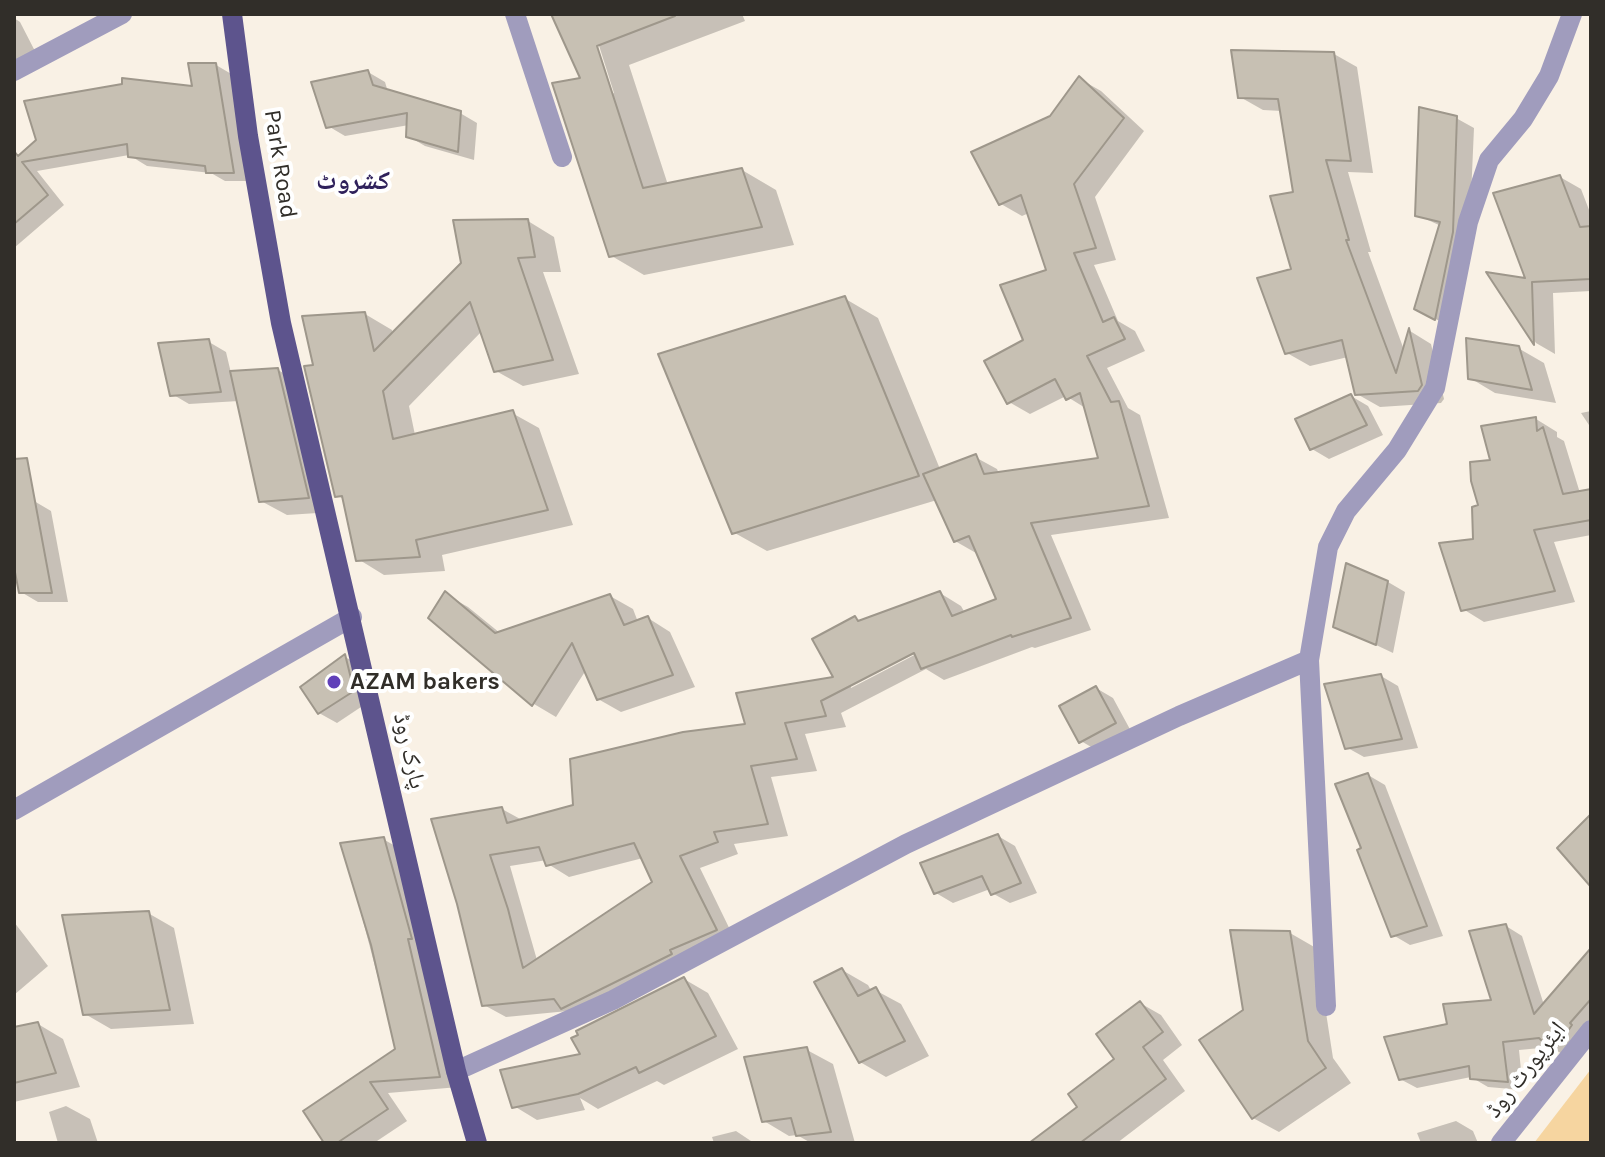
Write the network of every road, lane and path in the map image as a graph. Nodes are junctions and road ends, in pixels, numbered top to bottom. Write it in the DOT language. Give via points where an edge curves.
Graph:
graph roads {
  1 [pos="122,14"];
  2 [pos="232,14"];
  3 [pos="515,14"];
  4 [pos="1572,14"];
  5 [pos="14,71"];
  6 [pos="562,157"];
  7 [pos="281,323"];
  8 [pos="352,617"];
  9 [pos="1309,660"];
  10 [pos="14,810"];
  11 [pos="1326,1006"];
  12 [pos="1591,1030"];
  13 [pos="456,1071"];
  14 [pos="477,1143"];
  15 [pos="1501,1143"];
  1 -- 5 [label="street"];
  2 -- 7 [label="main road, Park Road"];
  3 -- 6 [label="street"];
  4 -- 9 [label="street" via="1549,76 1489,160 1468,222 1435,388 1397,450 1346,511 1328,547"];
  7 -- 8 [label="main road, پارک روڈ"];
  8 -- 10 [label="street"];
  8 -- 13 [label="main road, پارک روڈ"];
  9 -- 11 [label="street"];
  9 -- 13 [label="street" via="906,844 613,1000"];
  12 -- 15 [label="street, ایئرپورٹ روڈ"];
  13 -- 14 [label="main road, پارک روڈ"];
}
